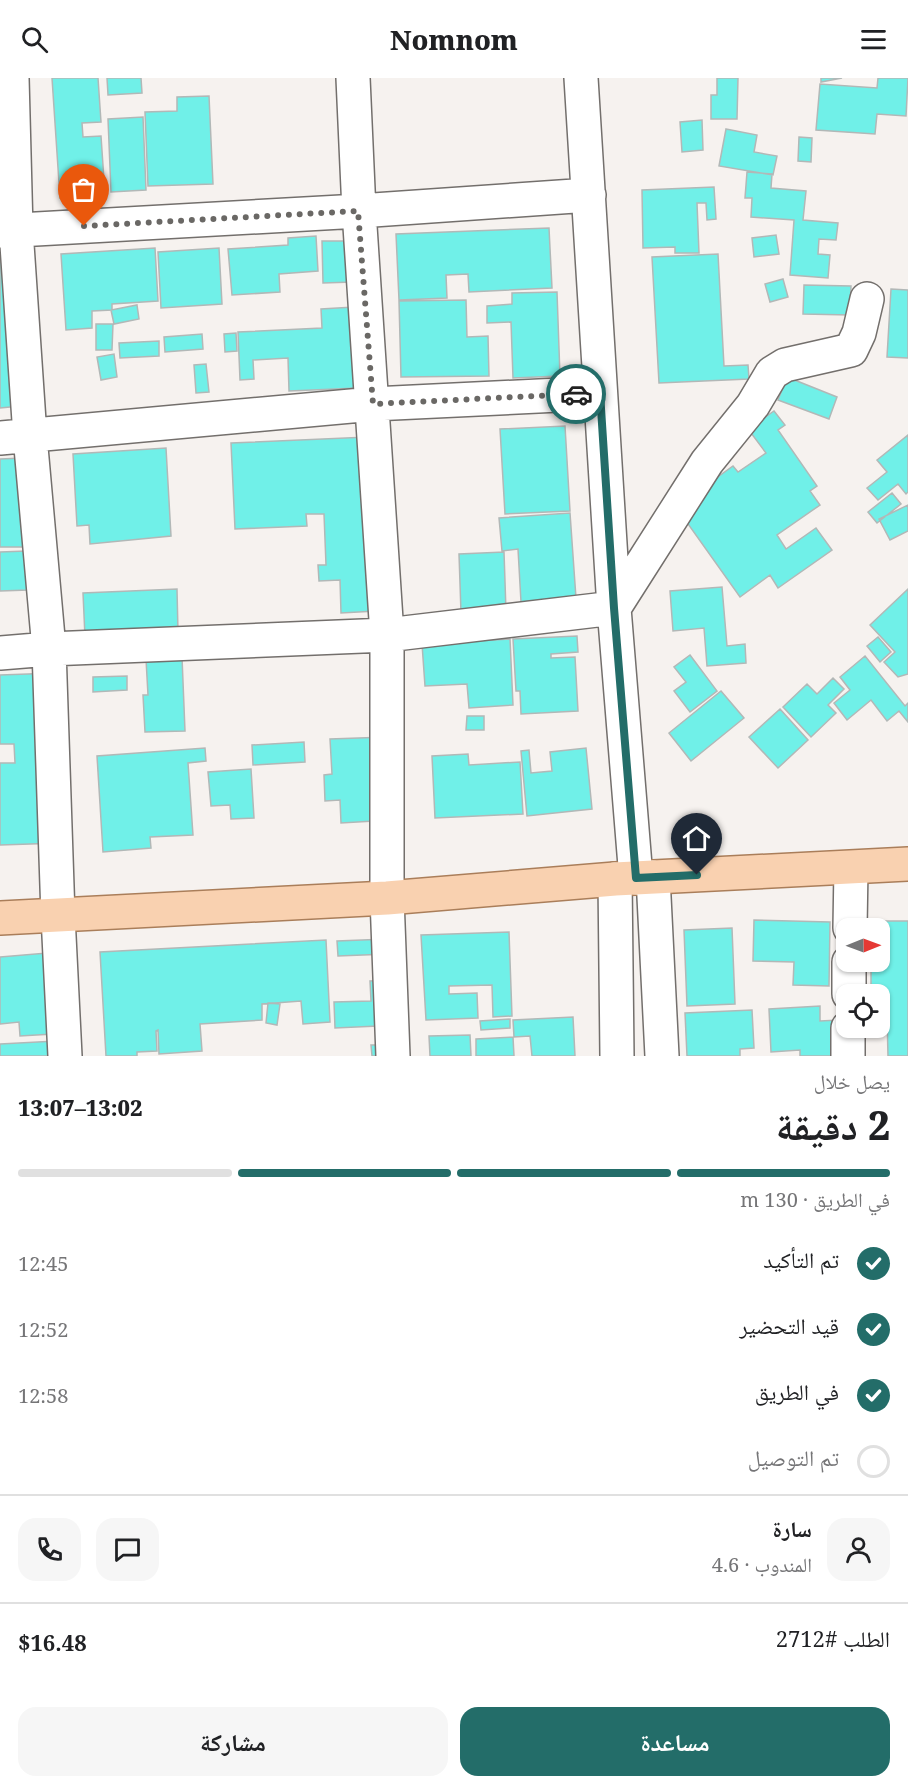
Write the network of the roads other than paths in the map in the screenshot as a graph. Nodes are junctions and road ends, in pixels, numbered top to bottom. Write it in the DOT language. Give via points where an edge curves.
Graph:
graph roads {
  1 [pos="12,78"];
  2 [pos="353,78"];
  3 [pos="581,78"];
  4 [pos="589,195"];
  5 [pos="358,211"];
  6 [pos="8,230"];
  7 [pos="867,299"];
  8 [pos="600,393"];
  9 [pos="373,404"];
  10 [pos="15,437"];
  11 [pos="614,608"];
  12 [pos="387,636"];
  13 [pos="49,648"];
  14 [pos="0,653"];
  15 [pos="908,864"];
  16 [pos="851,868"];
  17 [pos="634,878"];
  18 [pos="387,898"];
  19 [pos="58,916"];
  20 [pos="0,918"];
  21 [pos="850,918"];
  22 [pos="848,1038"];
  23 [pos="65,1056"];
  24 [pos="393,1056"];
  25 [pos="617,1056"];
  26 [pos="662,1056"];
  27 [pos="848,1056"];
  1 -- 6 [label="street"];
  2 -- 5 [label="street"];
  3 -- 4 [label="street"];
  4 -- 5 [label="street"];
  4 -- 8 [label="street"];
  5 -- 6 [label="street"];
  5 -- 9 [label="street"];
  6 -- 10 [label="street"];
  7 -- 11 [label="street" via="851,350 785,365 772,373 753,405 706,462"];
  8 -- 9 [label="street"];
  8 -- 11 [label="street"];
  9 -- 10 [label="street"];
  9 -- 12 [label="street"];
  10 -- 13 [label="street"];
  11 -- 12 [label="street"];
  11 -- 17 [label="street"];
  12 -- 13 [label="street"];
  12 -- 18 [label="street"];
  13 -- 14 [label="street"];
  13 -- 19 [label="street"];
  15 -- 16 [label="main road"];
  16 -- 17 [label="main road"];
  16 -- 21 [label="street"];
  17 -- 18 [label="main road"];
  17 -- 25 [label="street"];
  17 -- 26 [label="street"];
  18 -- 19 [label="main road"];
  18 -- 24 [label="street"];
  19 -- 20 [label="main road"];
  19 -- 23 [label="street"];
  22 -- 27 [label="street"];
}
